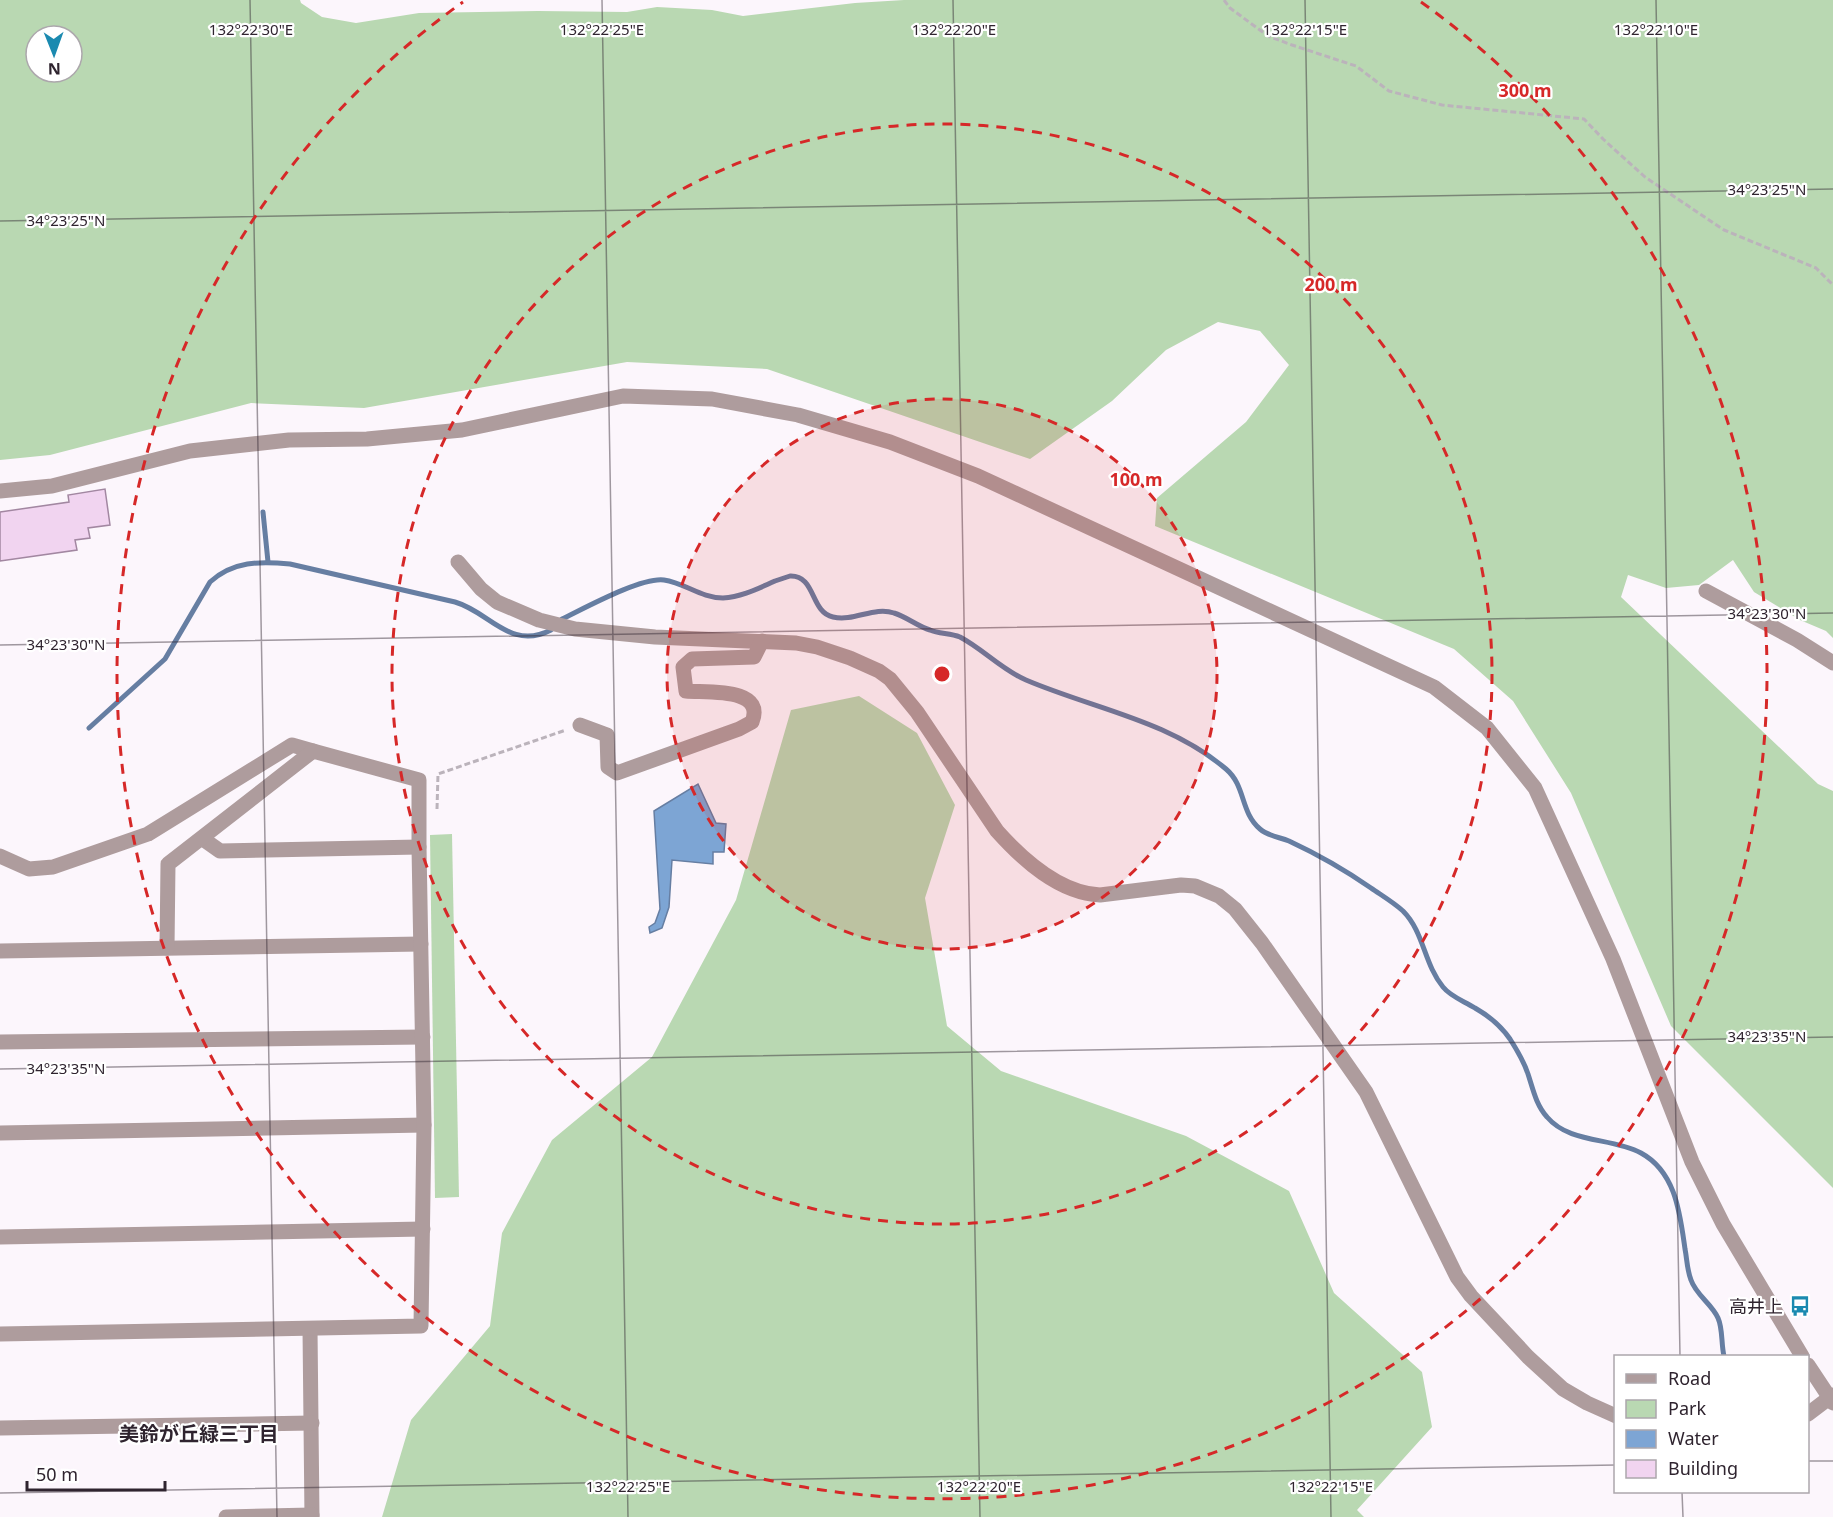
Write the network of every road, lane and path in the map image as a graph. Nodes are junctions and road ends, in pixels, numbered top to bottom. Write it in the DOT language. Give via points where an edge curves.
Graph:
graph roads {
  1 [pos="1224,0"];
  2 [pos="1833,285"];
  3 [pos="0,491"];
  4 [pos="458,562"];
  5 [pos="1706,591"];
  6 [pos="762,641"];
  7 [pos="1833,663"];
  8 [pos="580,725"];
  9 [pos="313,751"];
  10 [pos="437,813"];
  11 [pos="203,839"];
  12 [pos="419,847"];
  13 [pos="0,856"];
  14 [pos="420,944"];
  15 [pos="167,948"];
  16 [pos="0,951"];
  17 [pos="423,1037"];
  18 [pos="0,1042"];
  19 [pos="424,1125"];
  20 [pos="0,1133"];
  21 [pos="423,1229"];
  22 [pos="0,1237"];
  23 [pos="310,1329"];
  24 [pos="0,1334"];
  25 [pos="1801,1355"];
  26 [pos="1809,1367"];
  27 [pos="1832,1398"];
  28 [pos="1809,1413"];
  29 [pos="1614,1415"];
  30 [pos="312,1423"];
  31 [pos="0,1428"];
  32 [pos="312,1516"];
  33 [pos="226,1517"];
  1 -- 2 [label="path" via="1268,36 1356,66 1389,91 1475,110 1584,118 1645,177 1724,230 1816,268"];
  3 -- 25 [label="street" via="52,486 190,450 289,440 367,440 462,430 623,396 712,399 798,415 890,442 978,476 1434,687 1488,728 1535,788 1613,959 1692,1162 1723,1224"];
  4 -- 6 [label="street" via="497,602 539,620 575,629 655,637"];
  5 -- 7 [label="street"];
  6 -- 8 [label="street" via="754,657 692,659 683,667 686,691 734,695 754,705 752,722 739,729 617,773 608,767 607,735"];
  6 -- 29 [label="street" via="817,647 866,664 890,679 917,712 997,831 1049,878 1077,891 1100,895 1195,886 1219,896 1235,909 1366,1092 1466,1290 1563,1389"];
  8 -- 10 [label="path" via="438,774"];
  9 -- 11 [label="street"];
  9 -- 12 [label="street" via="419,780"];
  9 -- 13 [label="street" via="292,745 148,834 52,867 28,869"];
  11 -- 12 [label="street" via="220,851"];
  11 -- 15 [label="street" via="168,864"];
  12 -- 14 [label="street"];
  14 -- 15 [label="street"];
  14 -- 17 [label="street"];
  15 -- 16 [label="street"];
  17 -- 18 [label="street"];
  17 -- 19 [label="street"];
  19 -- 20 [label="street"];
  19 -- 21 [label="street"];
  21 -- 22 [label="street"];
  21 -- 23 [label="street" via="421,1326"];
  23 -- 24 [label="street"];
  23 -- 30 [label="street"];
  26 -- 27 [label="street"];
  27 -- 28 [label="street"];
  30 -- 31 [label="street"];
  30 -- 32 [label="street"];
  32 -- 33 [label="street"];
}
